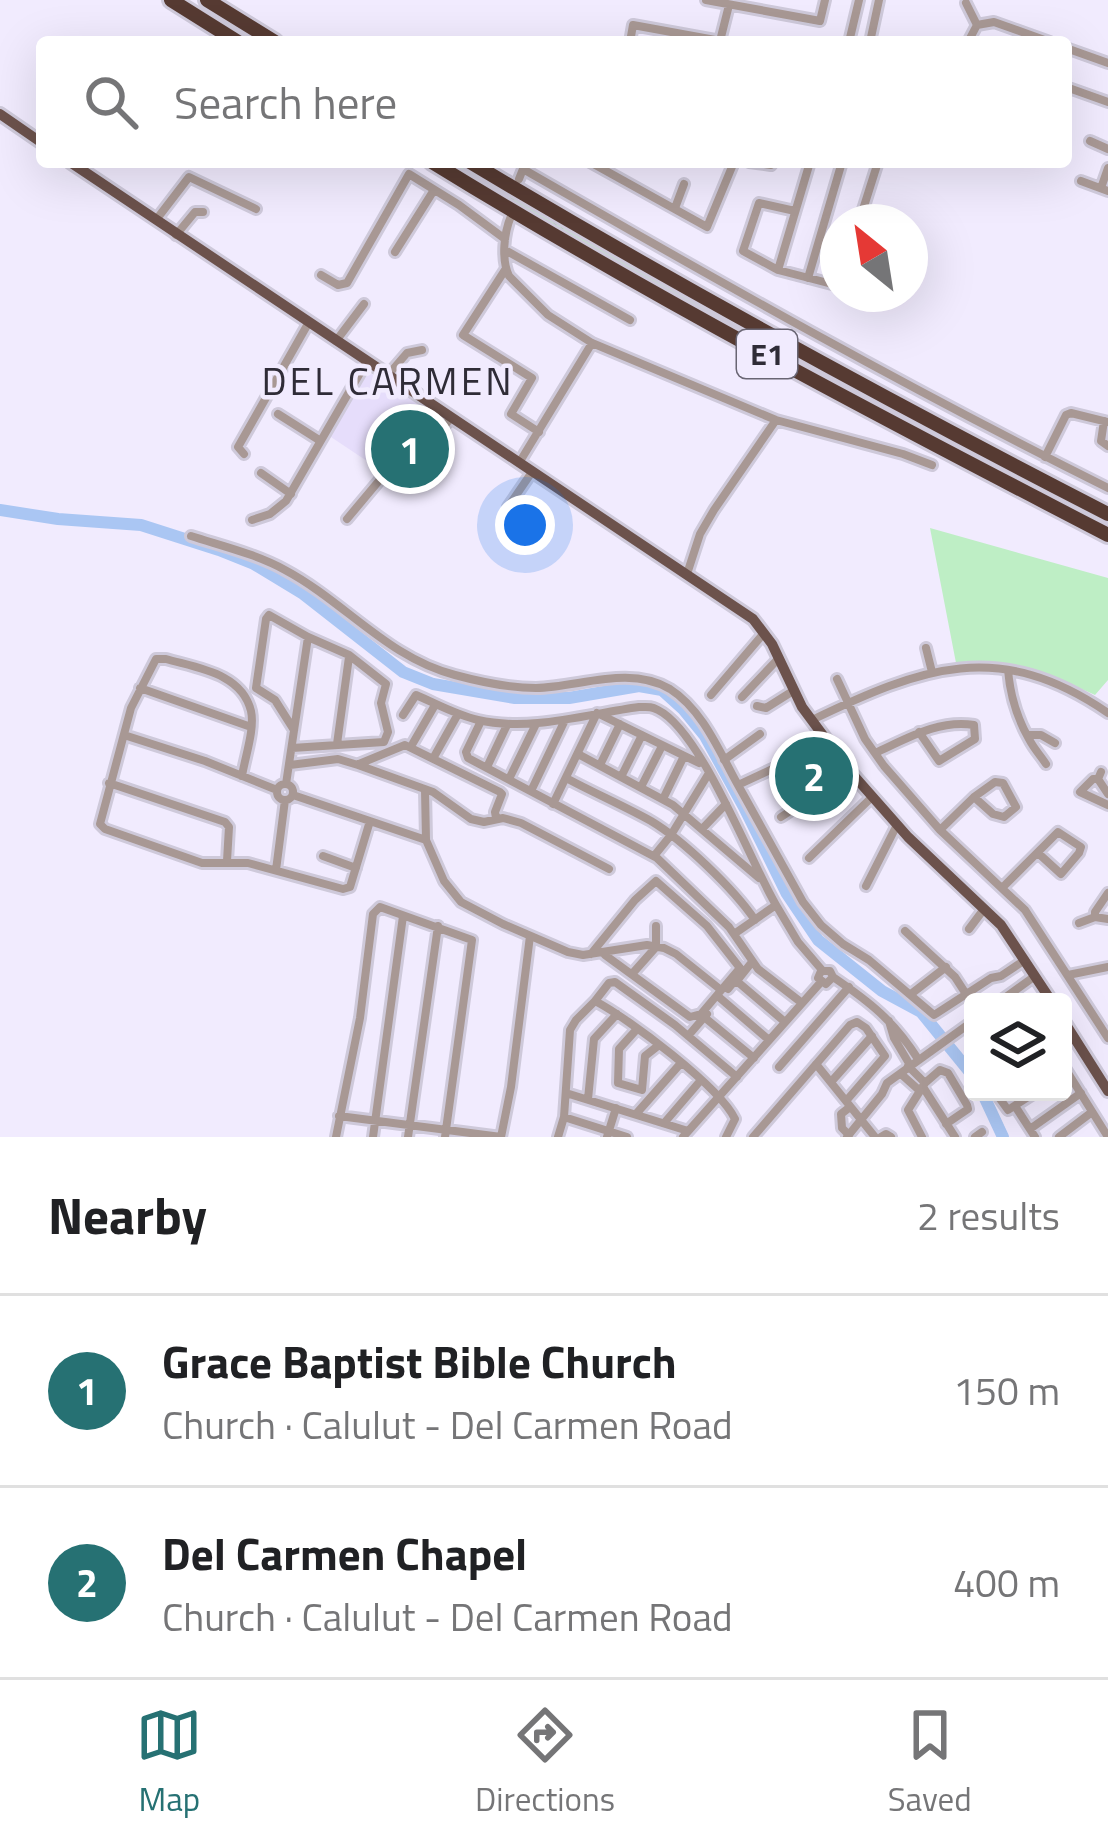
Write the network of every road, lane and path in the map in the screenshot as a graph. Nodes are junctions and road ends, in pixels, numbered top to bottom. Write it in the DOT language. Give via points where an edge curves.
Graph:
graph roads {
  1 [pos="171,0"];
  2 [pos="207,0"];
  3 [pos="708,0"];
  4 [pos="825,0"];
  5 [pos="859,0"];
  6 [pos="879,0"];
  7 [pos="966,3"];
  8 [pos="729,4"];
  9 [pos="749,4"];
  10 [pos="977,25"];
  11 [pos="228,36"];
  12 [pos="265,36"];
  13 [pos="631,36"];
  14 [pos="693,36"];
  15 [pos="724,36"];
  16 [pos="850,36"];
  17 [pos="873,36"];
  18 [pos="971,36"];
  19 [pos="1033,36"];
  20 [pos="1072,50"];
  21 [pos="1108,63"];
  22 [pos="1072,90"];
  23 [pos="1108,103"];
  24 [pos="0,114"];
  25 [pos="36,139"];
  26 [pos="1090,141"];
  27 [pos="1108,148"];
  28 [pos="79,168"];
  29 [pos="442,168"];
  30 [pos="480,168"];
  31 [pos="610,168"];
  32 [pos="732,168"];
  33 [pos="808,168"];
  34 [pos="840,168"];
  35 [pos="876,168"];
  36 [pos="1108,168"];
  37 [pos="646,176"];
  38 [pos="519,179"];
  39 [pos="1082,181"];
  40 [pos="684,184"];
  41 [pos="1104,189"];
  42 [pos="434,190"];
  43 [pos="640,190"];
  44 [pos="865,204"];
  45 [pos="675,208"];
  46 [pos="256,209"];
  47 [pos="795,211"];
  48 [pos="203,212"];
  49 [pos="511,216"];
  50 [pos="155,221"];
  51 [pos="176,235"];
  52 [pos="505,239"];
  53 [pos="505,250"];
  54 [pos="395,252"];
  55 [pos="505,270"];
  56 [pos="778,270"];
  57 [pos="321,275"];
  58 [pos="808,278"];
  59 [pos="820,281"];
  60 [pos="364,304"];
  61 [pos="630,320"];
  62 [pos="309,322"];
  63 [pos="336,341"];
  64 [pos="592,344"];
  65 [pos="422,350"];
  66 [pos="367,361"];
  67 [pos="388,374"];
  68 [pos="278,414"];
  69 [pos="451,418"];
  70 [pos="776,420"];
  71 [pos="1106,422"];
  72 [pos="539,432"];
  73 [pos="319,440"];
  74 [pos="415,441"];
  75 [pos="1108,446"];
  76 [pos="423,451"];
  77 [pos="244,454"];
  78 [pos="1045,457"];
  79 [pos="519,463"];
  80 [pos="932,465"];
  81 [pos="532,472"];
  82 [pos="261,473"];
  83 [pos="1108,488"];
  84 [pos="290,494"];
  85 [pos="508,507"];
  86 [pos="1108,514"];
  87 [pos="252,520"];
  88 [pos="347,520"];
  89 [pos="1108,535"];
  90 [pos="191,536"];
  91 [pos="687,574"];
  92 [pos="765,632"];
  93 [pos="308,637"];
  94 [pos="926,648"];
  95 [pos="349,655"];
  96 [pos="779,658"];
  97 [pos="1008,670"];
  98 [pos="932,672"];
  99 [pos="837,679"];
  100 [pos="140,688"];
  101 [pos="793,691"];
  102 [pos="711,695"];
  103 [pos="742,698"];
  104 [pos="847,704"];
  105 [pos="435,705"];
  106 [pos="757,706"];
  107 [pos="597,713"];
  108 [pos="1108,713"];
  109 [pos="458,714"];
  110 [pos="404,716"];
  111 [pos="565,719"];
  112 [pos="811,720"];
  113 [pos="481,721"];
  114 [pos="508,724"];
  115 [pos="536,724"];
  116 [pos="620,724"];
  117 [pos="250,727"];
  118 [pos="294,730"];
  119 [pos="919,732"];
  120 [pos="760,734"];
  121 [pos="124,735"];
  122 [pos="398,735"];
  123 [pos="642,735"];
  124 [pos="1027,735"];
  125 [pos="822,736"];
  126 [pos="413,743"];
  127 [pos="337,744"];
  128 [pos="662,746"];
  129 [pos="292,748"];
  130 [pos="874,753"];
  131 [pos="435,754"];
  132 [pos="578,754"];
  133 [pos="684,756"];
  134 [pos="468,758"];
  135 [pos="724,760"];
  136 [pos="783,764"];
  137 [pos="290,765"];
  138 [pos="358,765"];
  139 [pos="600,766"];
  140 [pos="487,767"];
  141 [pos="706,769"];
  142 [pos="848,769"];
  143 [pos="242,776"];
  144 [pos="621,777"];
  145 [pos="566,778"];
  146 [pos="509,779"];
  147 [pos="109,783"];
  148 [pos="796,784"];
  149 [pos="738,785"];
  150 [pos="281,787"];
  151 [pos="641,787"];
  152 [pos="425,790"];
  153 [pos="531,790"];
  154 [pos="1108,794"];
  155 [pos="289,797"];
  156 [pos="872,797"];
  157 [pos="974,797"];
  158 [pos="663,799"];
  159 [pos="553,803"];
  160 [pos="725,804"];
  161 [pos="1108,805"];
  162 [pos="684,813"];
  163 [pos="781,817"];
  164 [pos="496,818"];
  165 [pos="370,821"];
  166 [pos="897,825"];
  167 [pos="702,829"];
  168 [pos="940,830"];
  169 [pos="670,835"];
  170 [pos="426,840"];
  171 [pos="1038,853"];
  172 [pos="322,856"];
  173 [pos="654,856"];
  174 [pos="809,858"];
  175 [pos="227,861"];
  176 [pos="356,868"];
  177 [pos="609,869"];
  178 [pos="276,870"];
  179 [pos="760,879"];
  180 [pos="866,886"];
  181 [pos="1003,887"];
  182 [pos="1108,893"];
  183 [pos="776,905"];
  184 [pos="984,909"];
  185 [pos="404,916"];
  186 [pos="1095,917"];
  187 [pos="1108,919"];
  188 [pos="755,920"];
  189 [pos="1079,923"];
  190 [pos="438,926"];
  191 [pos="656,926"];
  192 [pos="969,929"];
  193 [pos="905,931"];
  194 [pos="734,934"];
  195 [pos="530,936"];
  196 [pos="656,947"];
  197 [pos="591,954"];
  198 [pos="603,954"];
  199 [pos="1025,960"];
  200 [pos="752,962"];
  201 [pos="946,967"];
  202 [pos="1108,968"];
  203 [pos="632,974"];
  204 [pos="1068,975"];
  205 [pos="821,976"];
  206 [pos="1035,976"];
  207 [pos="736,982"];
  208 [pos="849,987"];
  209 [pos="965,993"];
  210 [pos="968,993"];
  211 [pos="1011,993"];
  212 [pos="1046,993"];
  213 [pos="720,994"];
  214 [pos="910,994"];
  215 [pos="964,995"];
  216 [pos="595,1001"];
  217 [pos="802,1003"];
  218 [pos="617,1014"];
  219 [pos="704,1017"];
  220 [pos="785,1022"];
  221 [pos="964,1028"];
  222 [pos="637,1029"];
  223 [pos="1072,1034"];
  224 [pos="688,1036"];
  225 [pos="872,1036"];
  226 [pos="1108,1038"];
  227 [pos="770,1040"];
  228 [pos="659,1045"];
  229 [pos="754,1058"];
  230 [pos="680,1064"];
  231 [pos="815,1064"];
  232 [pos="779,1067"];
  233 [pos="907,1068"];
  234 [pos="737,1077"];
  235 [pos="700,1080"];
  236 [pos="1072,1081"];
  237 [pos="831,1082"];
  238 [pos="923,1087"];
  239 [pos="1108,1091"];
  240 [pos="647,1092"];
  241 [pos="566,1093"];
  242 [pos="1081,1093"];
  243 [pos="720,1096"];
  244 [pos="588,1099"];
  245 [pos="1000,1101"];
  246 [pos="1022,1101"];
  247 [pos="848,1104"];
  248 [pos="1016,1106"];
  249 [pos="616,1108"];
  250 [pos="1092,1112"];
  251 [pos="636,1114"];
  252 [pos="339,1116"];
  253 [pos="564,1117"];
  254 [pos="861,1121"];
  255 [pos="375,1122"];
  256 [pos="664,1122"];
  257 [pos="946,1124"];
  258 [pos="408,1132"];
  259 [pos="1032,1133"];
  260 [pos="445,1134"];
  261 [pos="608,1134"];
  262 [pos="686,1134"];
  263 [pos="759,1135"];
  264 [pos="848,1136"];
  265 [pos="1106,1136"];
  266 [pos="336,1137"];
  267 [pos="373,1137"];
  268 [pos="501,1137"];
  269 [pos="558,1137"];
  270 [pos="627,1137"];
  271 [pos="726,1137"];
  272 [pos="878,1137"];
  273 [pos="891,1137"];
  274 [pos="922,1137"];
  275 [pos="955,1137"];
  276 [pos="1059,1137"];
  1 -- 11 [label="highway"];
  2 -- 12 [label="highway"];
  3 -- 8 [label="street"];
  4 -- 9 [label="street" via="820,21"];
  5 -- 16 [label="street"];
  6 -- 17 [label="street"];
  7 -- 10 [label="street"];
  8 -- 9 [label="street"];
  8 -- 15 [label="street"];
  10 -- 18 [label="street"];
  10 -- 19 [label="street" via="994,22"];
  13 -- 14 [label="street" via="632,26"];
  20 -- 21 [label="street"];
  22 -- 23 [label="street"];
  24 -- 25 [label="main road"];
  26 -- 27 [label="street"];
  28 -- 50 [label="main road"];
  29 -- 89 [label="highway, E1" via="610,268"];
  30 -- 86 [label="highway, E1"];
  31 -- 43 [label="street"];
  32 -- 45 [label="street" via="707,227"];
  33 -- 47 [label="street"];
  34 -- 58 [label="street"];
  35 -- 44 [label="street"];
  36 -- 41 [label="street"];
  37 -- 43 [label="street"];
  38 -- 78 [label="street" via="523,170"];
  39 -- 41 [label="street"];
  40 -- 45 [label="street"];
  42 -- 52 [label="street"];
  42 -- 54 [label="street"];
  42 -- 57 [label="street" via="409,174 347,284"];
  43 -- 45 [label="street"];
  46 -- 50 [label="street" via="189,177"];
  47 -- 56 [label="street"];
  47 -- 56 [label="street" via="759,203 742,248"];
  48 -- 51 [label="street"];
  49 -- 52 [label="street"];
  50 -- 51 [label="main road"];
  51 -- 62 [label="main road"];
  52 -- 53 [label="street"];
  53 -- 55 [label="street"];
  53 -- 61 [label="street"];
  55 -- 64 [label="street" via="548,315"];
  55 -- 72 [label="street" via="463,335 532,378 511,414"];
  56 -- 58 [label="street"];
  58 -- 59 [label="street"];
  60 -- 63 [label="street"];
  62 -- 63 [label="main road"];
  62 -- 77 [label="street" via="238,448"];
  63 -- 66 [label="main road"];
  64 -- 70 [label="street"];
  64 -- 72 [label="street"];
  65 -- 67 [label="street" via="407,352"];
  66 -- 67 [label="main road"];
  66 -- 73 [label="street"];
  67 -- 69 [label="main road"];
  68 -- 73 [label="street"];
  69 -- 76 [label="street"];
  69 -- 79 [label="main road"];
  70 -- 80 [label="street"];
  70 -- 91 [label="street" via="700,534"];
  71 -- 75 [label="street" via="1101,441"];
  71 -- 78 [label="street" via="1071,413"];
  72 -- 79 [label="street"];
  73 -- 84 [label="street"];
  74 -- 76 [label="street"];
  76 -- 88 [label="street" via="383,476"];
  78 -- 83 [label="street"];
  79 -- 81 [label="main road"];
  81 -- 85 [label="street"];
  81 -- 91 [label="main road"];
  82 -- 84 [label="street"];
  84 -- 87 [label="street" via="278,510"];
  90 -- 135 [label="street" via="286,570 423,666 523,688 630,676 669,688"];
  91 -- 92 [label="main road"];
  92 -- 96 [label="main road"];
  92 -- 102 [label="street"];
  93 -- 95 [label="street"];
  93 -- 118 [label="street"];
  93 -- 118 [label="street" via="266,617 256,688 275,700"];
  94 -- 98 [label="street"];
  95 -- 127 [label="street"];
  95 -- 127 [label="street" via="386,683 388,737"];
  96 -- 101 [label="main road"];
  96 -- 103 [label="street"];
  97 -- 98 [label="street"];
  97 -- 108 [label="street" via="1051,680"];
  97 -- 124 [label="street"];
  98 -- 104 [label="street"];
  99 -- 104 [label="street"];
  100 -- 117 [label="street"];
  100 -- 117 [label="street" via="161,658 226,676 248,703"];
  100 -- 121 [label="street"];
  101 -- 106 [label="street"];
  101 -- 112 [label="main road"];
  104 -- 112 [label="street"];
  104 -- 130 [label="street"];
  105 -- 109 [label="street"];
  105 -- 110 [label="street" via="416,695"];
  105 -- 126 [label="street"];
  107 -- 111 [label="street"];
  107 -- 116 [label="street"];
  107 -- 132 [label="street"];
  107 -- 141 [label="street" via="660,711"];
  109 -- 113 [label="street"];
  109 -- 131 [label="street"];
  111 -- 115 [label="street"];
  111 -- 153 [label="street"];
  112 -- 125 [label="main road"];
  113 -- 114 [label="street"];
  113 -- 134 [label="street"];
  114 -- 115 [label="street"];
  114 -- 140 [label="street"];
  115 -- 146 [label="street"];
  116 -- 123 [label="street"];
  116 -- 139 [label="street"];
  117 -- 143 [label="street"];
  118 -- 129 [label="street"];
  119 -- 119 [label="street" via="969,723 977,735 939,761"];
  119 -- 130 [label="street"];
  120 -- 135 [label="street"];
  121 -- 143 [label="street"];
  121 -- 147 [label="street"];
  122 -- 126 [label="street"];
  123 -- 128 [label="street"];
  123 -- 144 [label="street"];
  124 -- 124 [label="street" via="1035,749 1045,762 1058,742"];
  125 -- 136 [label="street"];
  125 -- 142 [label="main road"];
  126 -- 131 [label="street"];
  127 -- 129 [label="street"];
  128 -- 133 [label="street"];
  128 -- 151 [label="street"];
  129 -- 137 [label="street"];
  130 -- 168 [label="street"];
  131 -- 134 [label="street" via="462,769"];
  132 -- 139 [label="street"];
  132 -- 145 [label="street"];
  133 -- 141 [label="street"];
  133 -- 158 [label="street"];
  134 -- 140 [label="street"];
  135 -- 149 [label="street"];
  136 -- 148 [label="street"];
  136 -- 149 [label="street"];
  137 -- 138 [label="street"];
  137 -- 150 [label="street"];
  138 -- 152 [label="street"];
  138 -- 164 [label="street" via="405,745 500,792"];
  139 -- 144 [label="street"];
  140 -- 146 [label="street"];
  141 -- 160 [label="street"];
  141 -- 162 [label="street"];
  142 -- 156 [label="main road"];
  142 -- 163 [label="street"];
  143 -- 150 [label="street"];
  144 -- 151 [label="street"];
  145 -- 159 [label="street"];
  145 -- 169 [label="street"];
  146 -- 153 [label="street"];
  147 -- 175 [label="street" via="225,821"];
  147 -- 175 [label="street" via="99,820 105,829 202,863"];
  149 -- 214 [label="street" via="821,925"];
  150 -- 155 [label="street" via="279,798"];
  151 -- 158 [label="street"];
  152 -- 164 [label="street" via="471,819"];
  152 -- 170 [label="street"];
  153 -- 159 [label="street"];
  154 -- 161 [label="street" via="1100,775 1080,792"];
  155 -- 165 [label="street"];
  155 -- 178 [label="street"];
  156 -- 166 [label="main road"];
  156 -- 174 [label="street"];
  157 -- 157 [label="street" via="999,782 1016,807 997,816"];
  157 -- 168 [label="street"];
  158 -- 162 [label="street"];
  159 -- 173 [label="street"];
  160 -- 167 [label="street"];
  160 -- 179 [label="street"];
  162 -- 167 [label="street"];
  162 -- 169 [label="street"];
  164 -- 177 [label="street"];
  165 -- 170 [label="street"];
  165 -- 176 [label="street"];
  166 -- 180 [label="street"];
  166 -- 184 [label="main road"];
  167 -- 179 [label="street"];
  168 -- 181 [label="street"];
  169 -- 173 [label="street"];
  169 -- 188 [label="street"];
  170 -- 195 [label="street" via="455,898"];
  171 -- 171 [label="street" via="1058,832 1081,847 1060,874"];
  171 -- 181 [label="street"];
  172 -- 176 [label="street"];
  173 -- 194 [label="street"];
  175 -- 178 [label="street"];
  176 -- 178 [label="street" via="346,889"];
  179 -- 183 [label="street"];
  181 -- 204 [label="street"];
  182 -- 186 [label="street"];
  183 -- 188 [label="street"];
  183 -- 205 [label="street"];
  184 -- 192 [label="street"];
  184 -- 199 [label="main road"];
  185 -- 190 [label="street"];
  185 -- 252 [label="street" via="384,908 373,914"];
  185 -- 255 [label="street"];
  186 -- 187 [label="street"];
  186 -- 189 [label="street"];
  188 -- 194 [label="street"];
  190 -- 258 [label="street"];
  190 -- 260 [label="street" via="472,940"];
  191 -- 196 [label="street"];
  193 -- 201 [label="street"];
  194 -- 200 [label="street"];
  195 -- 197 [label="street"];
  195 -- 268 [label="street"];
  196 -- 198 [label="street"];
  196 -- 203 [label="street"];
  196 -- 213 [label="street" via="676,954"];
  197 -- 198 [label="street"];
  197 -- 213 [label="street" via="656,881 739,966"];
  198 -- 203 [label="street"];
  199 -- 206 [label="main road"];
  199 -- 210 [label="street"];
  200 -- 207 [label="street"];
  200 -- 217 [label="street"];
  201 -- 209 [label="street"];
  201 -- 214 [label="street"];
  202 -- 204 [label="street"];
  203 -- 213 [label="street" via="690,1016"];
  204 -- 226 [label="street"];
  205 -- 208 [label="street" via="830,971"];
  205 -- 217 [label="street"];
  206 -- 211 [label="street"];
  206 -- 212 [label="main road"];
  207 -- 213 [label="street"];
  207 -- 220 [label="street"];
  208 -- 232 [label="street"];
  208 -- 233 [label="street" via="888,1020"];
  213 -- 219 [label="street"];
  213 -- 227 [label="street"];
  214 -- 215 [label="street" via="936,1015"];
  216 -- 218 [label="street"];
  216 -- 224 [label="street" via="615,982"];
  216 -- 241 [label="street" via="571,1030"];
  217 -- 220 [label="street"];
  218 -- 222 [label="street"];
  218 -- 244 [label="street" via="594,1039"];
  219 -- 224 [label="street"];
  219 -- 229 [label="street"];
  220 -- 227 [label="street"];
  221 -- 233 [label="street"];
  222 -- 228 [label="street"];
  222 -- 240 [label="street" via="619,1048 617,1080"];
  223 -- 239 [label="main road"];
  224 -- 234 [label="street"];
  225 -- 231 [label="street" via="853,1023"];
  225 -- 237 [label="street"];
  225 -- 247 [label="street" via="884,1058"];
  227 -- 229 [label="street"];
  228 -- 230 [label="street"];
  228 -- 240 [label="street" via="645,1056"];
  229 -- 234 [label="street"];
  230 -- 235 [label="street"];
  230 -- 240 [label="street"];
  231 -- 237 [label="street"];
  231 -- 263 [label="street"];
  233 -- 238 [label="street"];
  233 -- 254 [label="street"];
  234 -- 243 [label="street"];
  235 -- 243 [label="street"];
  235 -- 256 [label="street"];
  236 -- 242 [label="street"];
  237 -- 247 [label="street"];
  238 -- 257 [label="street"];
  238 -- 257 [label="street" via="948,1072 968,1109"];
  238 -- 274 [label="street" via="908,1112"];
  240 -- 251 [label="street"];
  241 -- 244 [label="street"];
  241 -- 253 [label="street"];
  242 -- 250 [label="street"];
  242 -- 259 [label="street"];
  243 -- 262 [label="street"];
  243 -- 271 [label="street" via="735,1119"];
  244 -- 249 [label="street"];
  245 -- 248 [label="street" via="1006,1110"];
  246 -- 248 [label="street"];
  247 -- 254 [label="street"];
  247 -- 264 [label="street" via="841,1114"];
  248 -- 259 [label="street"];
  249 -- 251 [label="street"];
  249 -- 261 [label="street"];
  250 -- 265 [label="street"];
  250 -- 276 [label="street"];
  251 -- 256 [label="street"];
  252 -- 255 [label="street"];
  252 -- 266 [label="street"];
  253 -- 261 [label="street"];
  253 -- 269 [label="street"];
  254 -- 264 [label="street"];
  254 -- 272 [label="street"];
  255 -- 258 [label="street"];
  255 -- 267 [label="street"];
  256 -- 262 [label="street"];
  257 -- 275 [label="street"];
  258 -- 260 [label="street"];
  260 -- 268 [label="street"];
  261 -- 270 [label="street"];
  272 -- 273 [label="street"];
}
